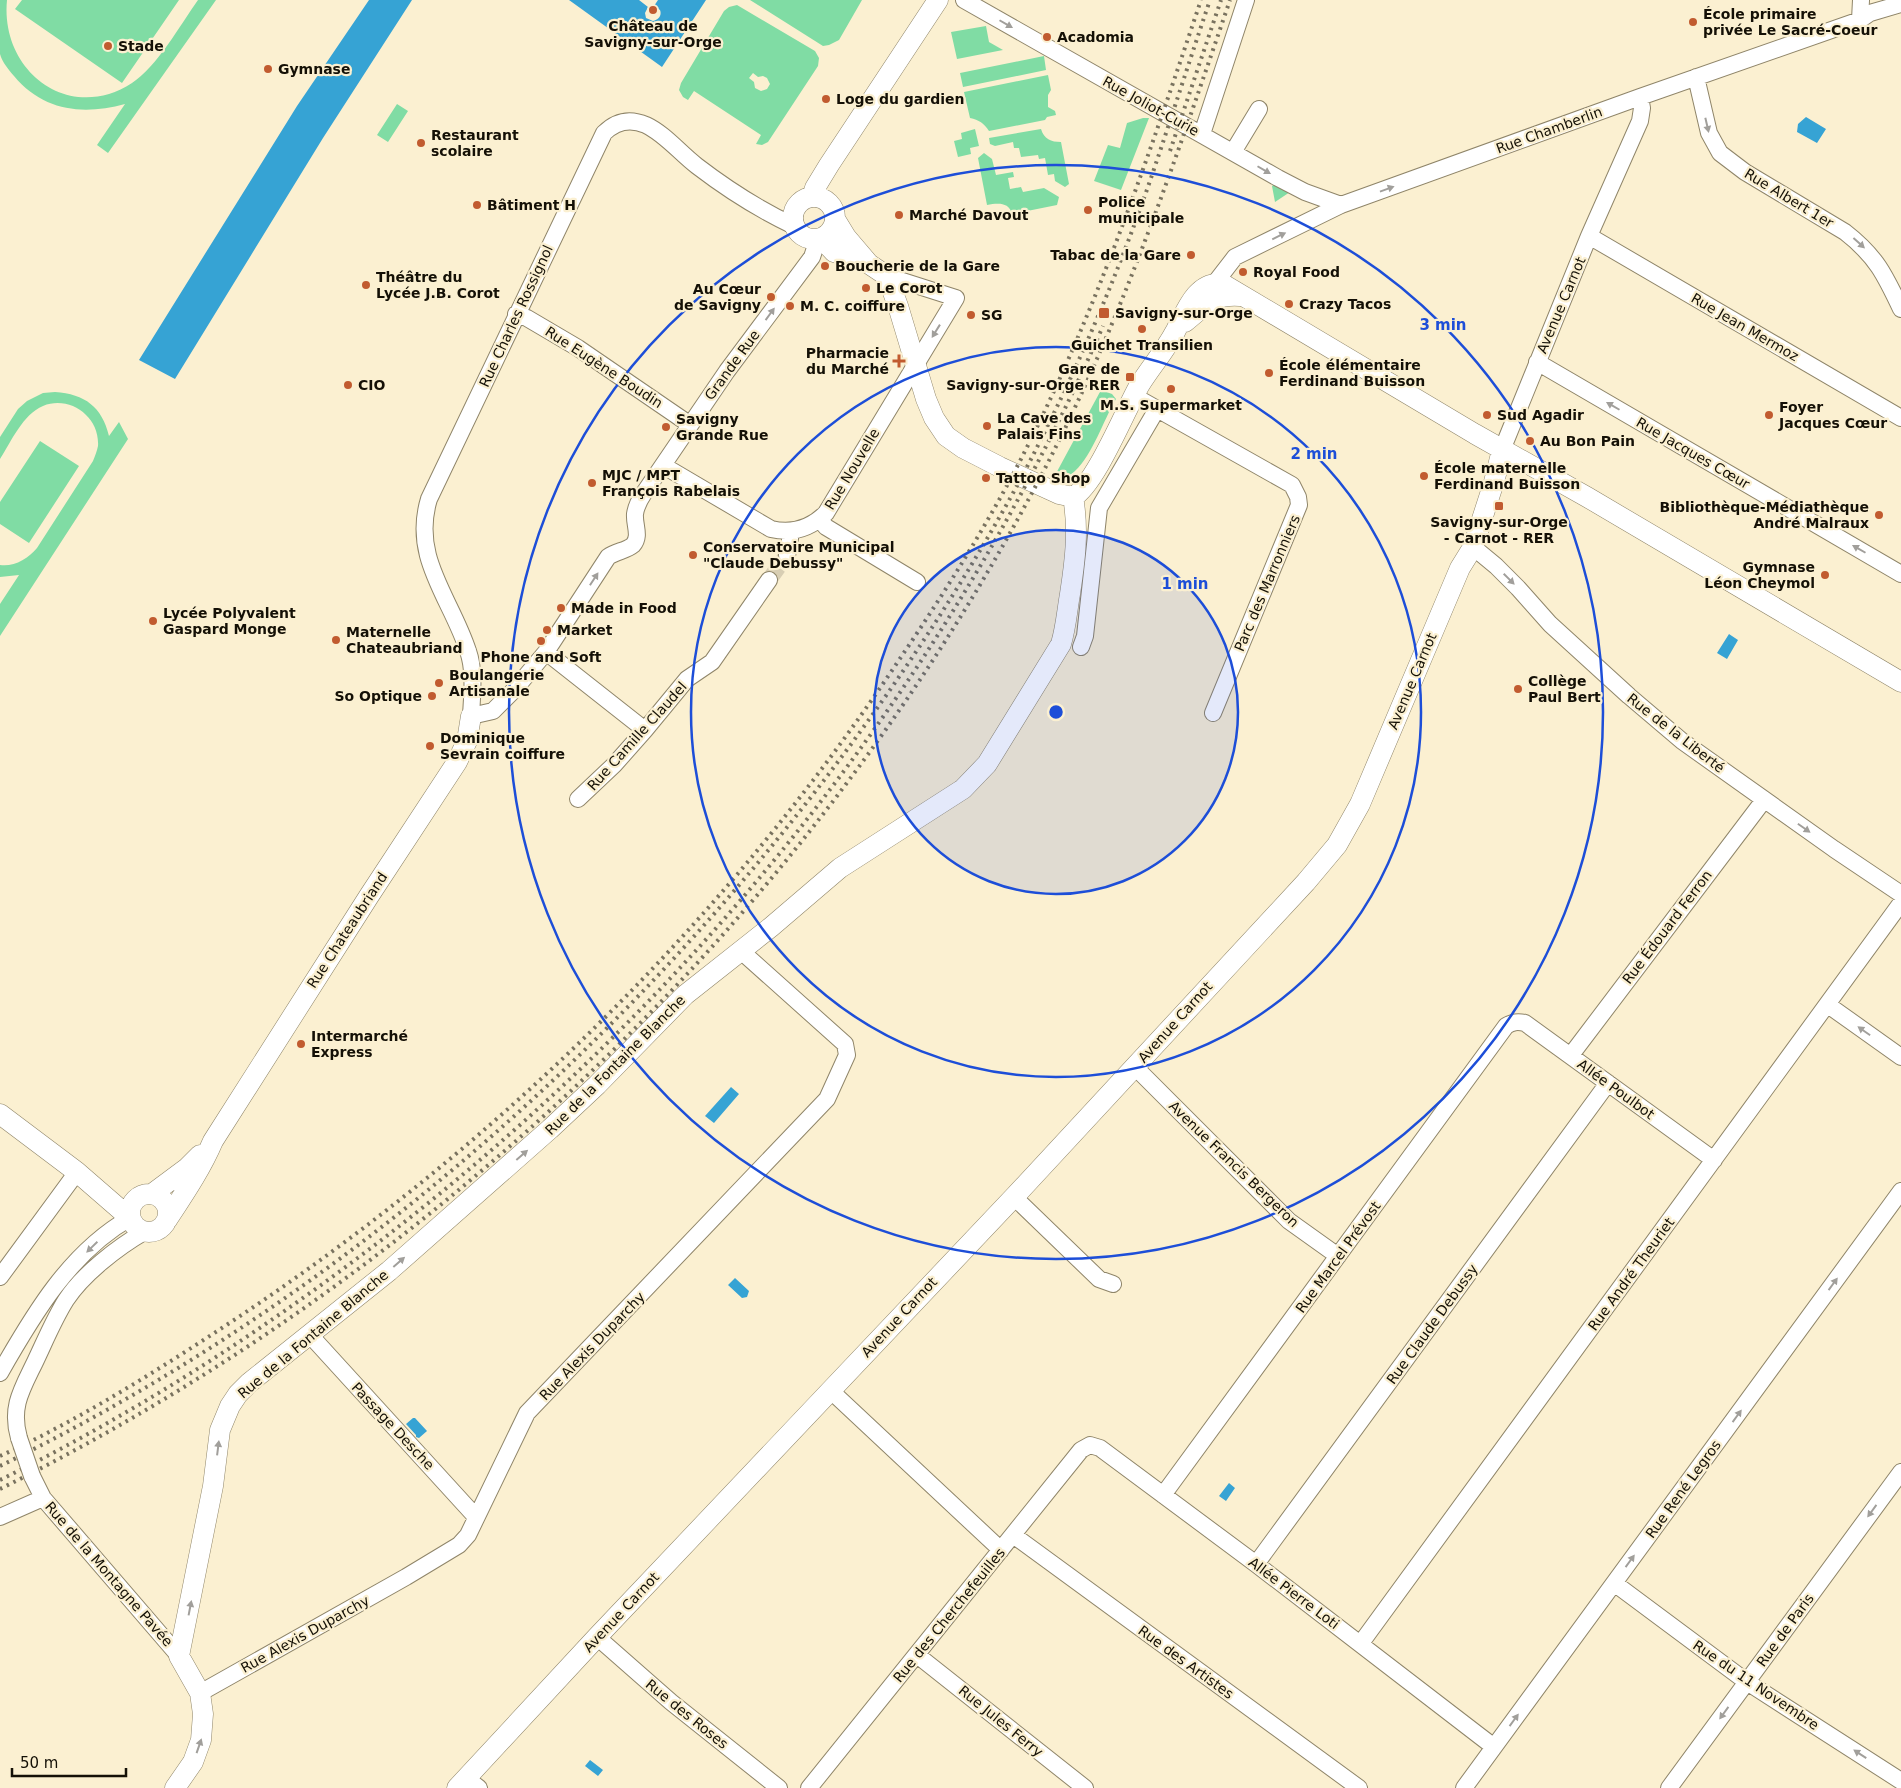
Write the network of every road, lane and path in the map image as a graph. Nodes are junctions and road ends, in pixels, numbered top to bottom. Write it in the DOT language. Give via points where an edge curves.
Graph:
graph roads {
  1 [pos="938,0"];
  2 [pos="964,0"];
  3 [pos="1246,0"];
  4 [pos="1861,0"];
  5 [pos="1901,4"];
  6 [pos="1860,20"];
  7 [pos="1696,77"];
  8 [pos="1640,97"];
  9 [pos="1259,109"];
  10 [pos="1202,134"];
  11 [pos="1233,152"];
  12 [pos="812,197"];
  13 [pos="1342,205"];
  14 [pos="835,219"];
  15 [pos="794,226"];
  16 [pos="1589,236"];
  17 [pos="820,239"];
  18 [pos="869,264"];
  19 [pos="887,276"];
  20 [pos="1214,291"];
  21 [pos="1901,310"];
  22 [pos="516,314"];
  23 [pos="1175,331"];
  24 [pos="1537,362"];
  25 [pos="916,364"];
  26 [pos="1134,396"];
  27 [pos="1157,409"];
  28 [pos="1901,418"];
  29 [pos="689,424"];
  30 [pos="1502,450"];
  31 [pos="668,468"];
  32 [pos="1072,497"];
  33 [pos="820,520"];
  34 [pos="790,532"];
  35 [pos="1472,547"];
  36 [pos="787,555"];
  37 [pos="1901,574"];
  38 [pos="769,580"];
  39 [pos="917,582"];
  40 [pos="1081,647"];
  41 [pos="546,652"];
  42 [pos="1901,682"];
  43 [pos="1213,713"];
  44 [pos="472,716"];
  45 [pos="645,730"];
  46 [pos="578,800"];
  47 [pos="1764,800"];
  48 [pos="1901,894"];
  49 [pos="1901,903"];
  50 [pos="741,951"];
  51 [pos="1828,1005"];
  52 [pos="1515,1022"];
  53 [pos="1571,1055"];
  54 [pos="1901,1057"];
  55 [pos="1134,1066"];
  56 [pos="1608,1084"];
  57 [pos="0,1114"];
  58 [pos="213,1141"];
  59 [pos="1714,1160"];
  60 [pos="77,1172"];
  61 [pos="1901,1191"];
  62 [pos="147,1195"];
  63 [pos="1014,1197"];
  64 [pos="167,1220"];
  65 [pos="137,1225"];
  66 [pos="1338,1256"];
  67 [pos="0,1278"];
  68 [pos="1113,1284"];
  69 [pos="310,1335"];
  70 [pos="0,1373"];
  71 [pos="830,1390"];
  72 [pos="1090,1445"];
  73 [pos="1901,1472"];
  74 [pos="1163,1495"];
  75 [pos="43,1498"];
  76 [pos="0,1517"];
  77 [pos="476,1517"];
  78 [pos="1013,1536"];
  79 [pos="1001,1550"];
  80 [pos="1256,1564"];
  81 [pos="1614,1583"];
  82 [pos="597,1637"];
  83 [pos="1361,1643"];
  84 [pos="917,1654"];
  85 [pos="179,1656"];
  86 [pos="1747,1682"];
  87 [pos="200,1694"];
  88 [pos="1494,1747"];
  89 [pos="1892,1781"];
  90 [pos="468,1785"];
  91 [pos="1078,1786"];
  92 [pos="175,1788"];
  93 [pos="779,1788"];
  94 [pos="809,1788"];
  95 [pos="1359,1788"];
  96 [pos="1464,1788"];
  97 [pos="1669,1788"];
  1 -- 12 [label="street" via="829,165"];
  2 -- 10 [label="street, Rue Joliot-Curie, one-way"];
  3 -- 10 [label="street"];
  4 -- 6 [label="street"];
  5 -- 6 [label="street, Rue Chamberlin" via="1870,13"];
  6 -- 7 [label="street, Rue Chamberlin"];
  7 -- 8 [label="street, Rue Chamberlin"];
  7 -- 21 [label="street, Rue Albert 1er, one-way" via="1709,133 1720,153 1744,172 1861,244 1883,271"];
  13 -- 8 [label="street, Rue Chamberlin, one-way"];
  8 -- 16 [label="street, Avenue Carnot" via="1640,121"];
  9 -- 11 [label="street"];
  10 -- 11 [label="street, Rue Joliot-Curie"];
  11 -- 13 [label="street, Rue Joliot-Curie, one-way" via="1305,192"];
  12 -- 14 [label="street, Rue Charles Rossignol" via="831,205"];
  12 -- 15 [label="street" via="796,208"];
  20 -- 13 [label="street, Rue Chamberlin, one-way" via="1235,257"];
  14 -- 17 [label="street" via="831,231"];
  14 -- 18 [label="street, Rue Charles Rossignol"];
  15 -- 17 [label="street, Rue Charles Rossignol" via="804,237"];
  15 -- 22 [label="street, Rue Charles Rossignol" via="758,208 646,125 630,121 620,123 610,128 600,140"];
  16 -- 24 [label="street, Avenue Carnot"];
  16 -- 28 [label="street, Rue Jean Mermoz"];
  17 -- 18 [label="street, Rue Charles Rossignol" via="834,252"];
  29 -- 17 [label="street, Grande Rue, one-way" via="812,257"];
  18 -- 19 [label="street, Rue Charles Rossignol"];
  19 -- 25 [label="street"];
  19 -- 25 [label="street, Rue Nouvelle, one-way" via="956,298"];
  20 -- 23 [label="street" via="1196,314"];
  20 -- 23 [label="street" via="1197,294"];
  20 -- 30 [label="street" via="1223,284"];
  22 -- 29 [label="street, Rue Eugène Boudin" via="578,348"];
  22 -- 44 [label="street, Rue Charles Rossignol" via="429,499 424,520 425,544 431,566 469,652"];
  23 -- 26 [label="street"];
  24 -- 30 [label="street, Avenue Carnot"];
  37 -- 24 [label="street, Rue Jacques Cœur, one-way"];
  25 -- 32 [label="street" via="932,412 946,436 1000,466"];
  25 -- 33 [label="street, Rue Nouvelle"];
  26 -- 27 [label="street, Parc des Marronniers"];
  26 -- 32 [label="street" via="1097,467 1084,488"];
  27 -- 40 [label="street" via="1099,508 1086,636"];
  27 -- 43 [label="street, Parc des Marronniers" via="1292,485 1298,497 1299,505"];
  41 -- 29 [label="street, Grande Rue, one-way" via="608,557 634,544 637,534 634,516 639,501"];
  30 -- 35 [label="street, Avenue Carnot"];
  30 -- 42 [label="street"];
  31 -- 34 [label="street" via="771,529"];
  32 -- 50 [label="street, Rue de la Fontaine Blanche" via="1077,547 1066,626 1060,644 987,764 956,794 840,868"];
  33 -- 34 [label="street, Rue Nouvelle"];
  33 -- 39 [label="street" via="826,527"];
  34 -- 36 [label="street"];
  35 -- 47 [label="street, Rue de la Liberté, one-way" via="1496,566 1550,624 1682,742"];
  35 -- 55 [label="street, Avenue Carnot" via="1460,568 1360,804 1337,845"];
  38 -- 45 [label="street, Rue Camille Claudel" via="712,662 687,679"];
  41 -- 44 [label="street, Grande Rue" via="493,711"];
  41 -- 45 [label="street"];
  44 -- 58 [label="street, Rue Chateaubriand" via="467,741 457,762"];
  45 -- 46 [label="street, Rue Camille Claudel"];
  47 -- 48 [label="street, Rue de la Liberté, one-way"];
  47 -- 53 [label="street, Rue Édouard Ferron"];
  49 -- 51 [label="street, Rue André Theuriet"];
  69 -- 50 [label="street, Rue de la Fontaine Blanche, one-way" via="389,1272 550,1129 685,995"];
  50 -- 77 [label="street, Rue Alexis Duparchy" via="841,1040 847,1050 845,1061 827,1099 527,1414"];
  54 -- 51 [label="street, one-way"];
  51 -- 59 [label="street, Rue André Theuriet"];
  52 -- 53 [label="street, Allée Poulbot" via="1525,1023"];
  52 -- 66 [label="street, Rue Marcel Prévost" via="1506,1026"];
  53 -- 56 [label="street, Allée Poulbot"];
  55 -- 63 [label="street, Avenue Carnot"];
  55 -- 66 [label="street, Avenue Francis Bergeron" via="1290,1221"];
  56 -- 59 [label="street, Allée Poulbot"];
  56 -- 80 [label="street, Rue Claude Debussy"];
  57 -- 60 [label="street"];
  58 -- 62 [label="street, Rue Chateaubriand" via="187,1168"];
  58 -- 64 [label="street, Rue Chateaubriand" via="205,1160"];
  59 -- 83 [label="street, Rue André Theuriet"];
  60 -- 62 [label="street" via="118,1190"];
  60 -- 65 [label="street"];
  60 -- 67 [label="street"];
  81 -- 61 [label="street, Rue René Legros, one-way"];
  62 -- 64 [label="street" via="157,1196 166,1203"];
  62 -- 65 [label="street" via="131,1206"];
  63 -- 68 [label="street" via="1099,1279"];
  63 -- 71 [label="street, Avenue Carnot"];
  64 -- 65 [label="street" via="150,1232"];
  65 -- 70 [label="street, one-way" via="114,1227 66,1272"];
  65 -- 75 [label="street, Rue de la Montagne Pavée, bridge" via="67,1299 16,1402 19,1438"];
  66 -- 74 [label="street, Rue Marcel Prévost"];
  69 -- 77 [label="street, Passage Desche"];
  85 -- 69 [label="street, Rue de la Fontaine Blanche, one-way" via="224,1417 238,1394"];
  71 -- 79 [label="street"];
  71 -- 82 [label="street, Avenue Carnot"];
  72 -- 74 [label="street, Allée Pierre Loti" via="1100,1448"];
  72 -- 78 [label="street, Rue des Cherchefeuilles" via="1081,1450"];
  73 -- 86 [label="street, Rue de Paris, one-way"];
  74 -- 80 [label="street, Allée Pierre Loti"];
  75 -- 76 [label="street"];
  75 -- 85 [label="street, Rue de la Montagne Pavée"];
  77 -- 87 [label="street, Rue Alexis Duparchy" via="468,1535 459,1545"];
  78 -- 79 [label="street, Rue des Cherchefeuilles"];
  78 -- 95 [label="street, Rue des Artistes"];
  79 -- 84 [label="street, Rue des Cherchefeuilles"];
  80 -- 83 [label="street, Allée Pierre Loti"];
  81 -- 86 [label="street, Rue du 11 Novembre"];
  88 -- 81 [label="street, Rue René Legros, one-way"];
  82 -- 90 [label="street, Avenue Carnot"];
  82 -- 93 [label="street, Rue des Roses" via="671,1702"];
  83 -- 88 [label="street, Allée Pierre Loti"];
  84 -- 91 [label="street, Rue Jules Ferry"];
  84 -- 94 [label="street, Rue des Cherchefeuilles"];
  85 -- 87 [label="street, Rue de la Montagne Pavée"];
  89 -- 86 [label="street, Rue du 11 Novembre, one-way"];
  86 -- 97 [label="street, Rue de Paris, one-way"];
  92 -- 87 [label="street, Rue de la Montagne Pavée, one-way" via="193,1762 201,1740 203,1714"];
  88 -- 96 [label="street, Rue René Legros"];
}
